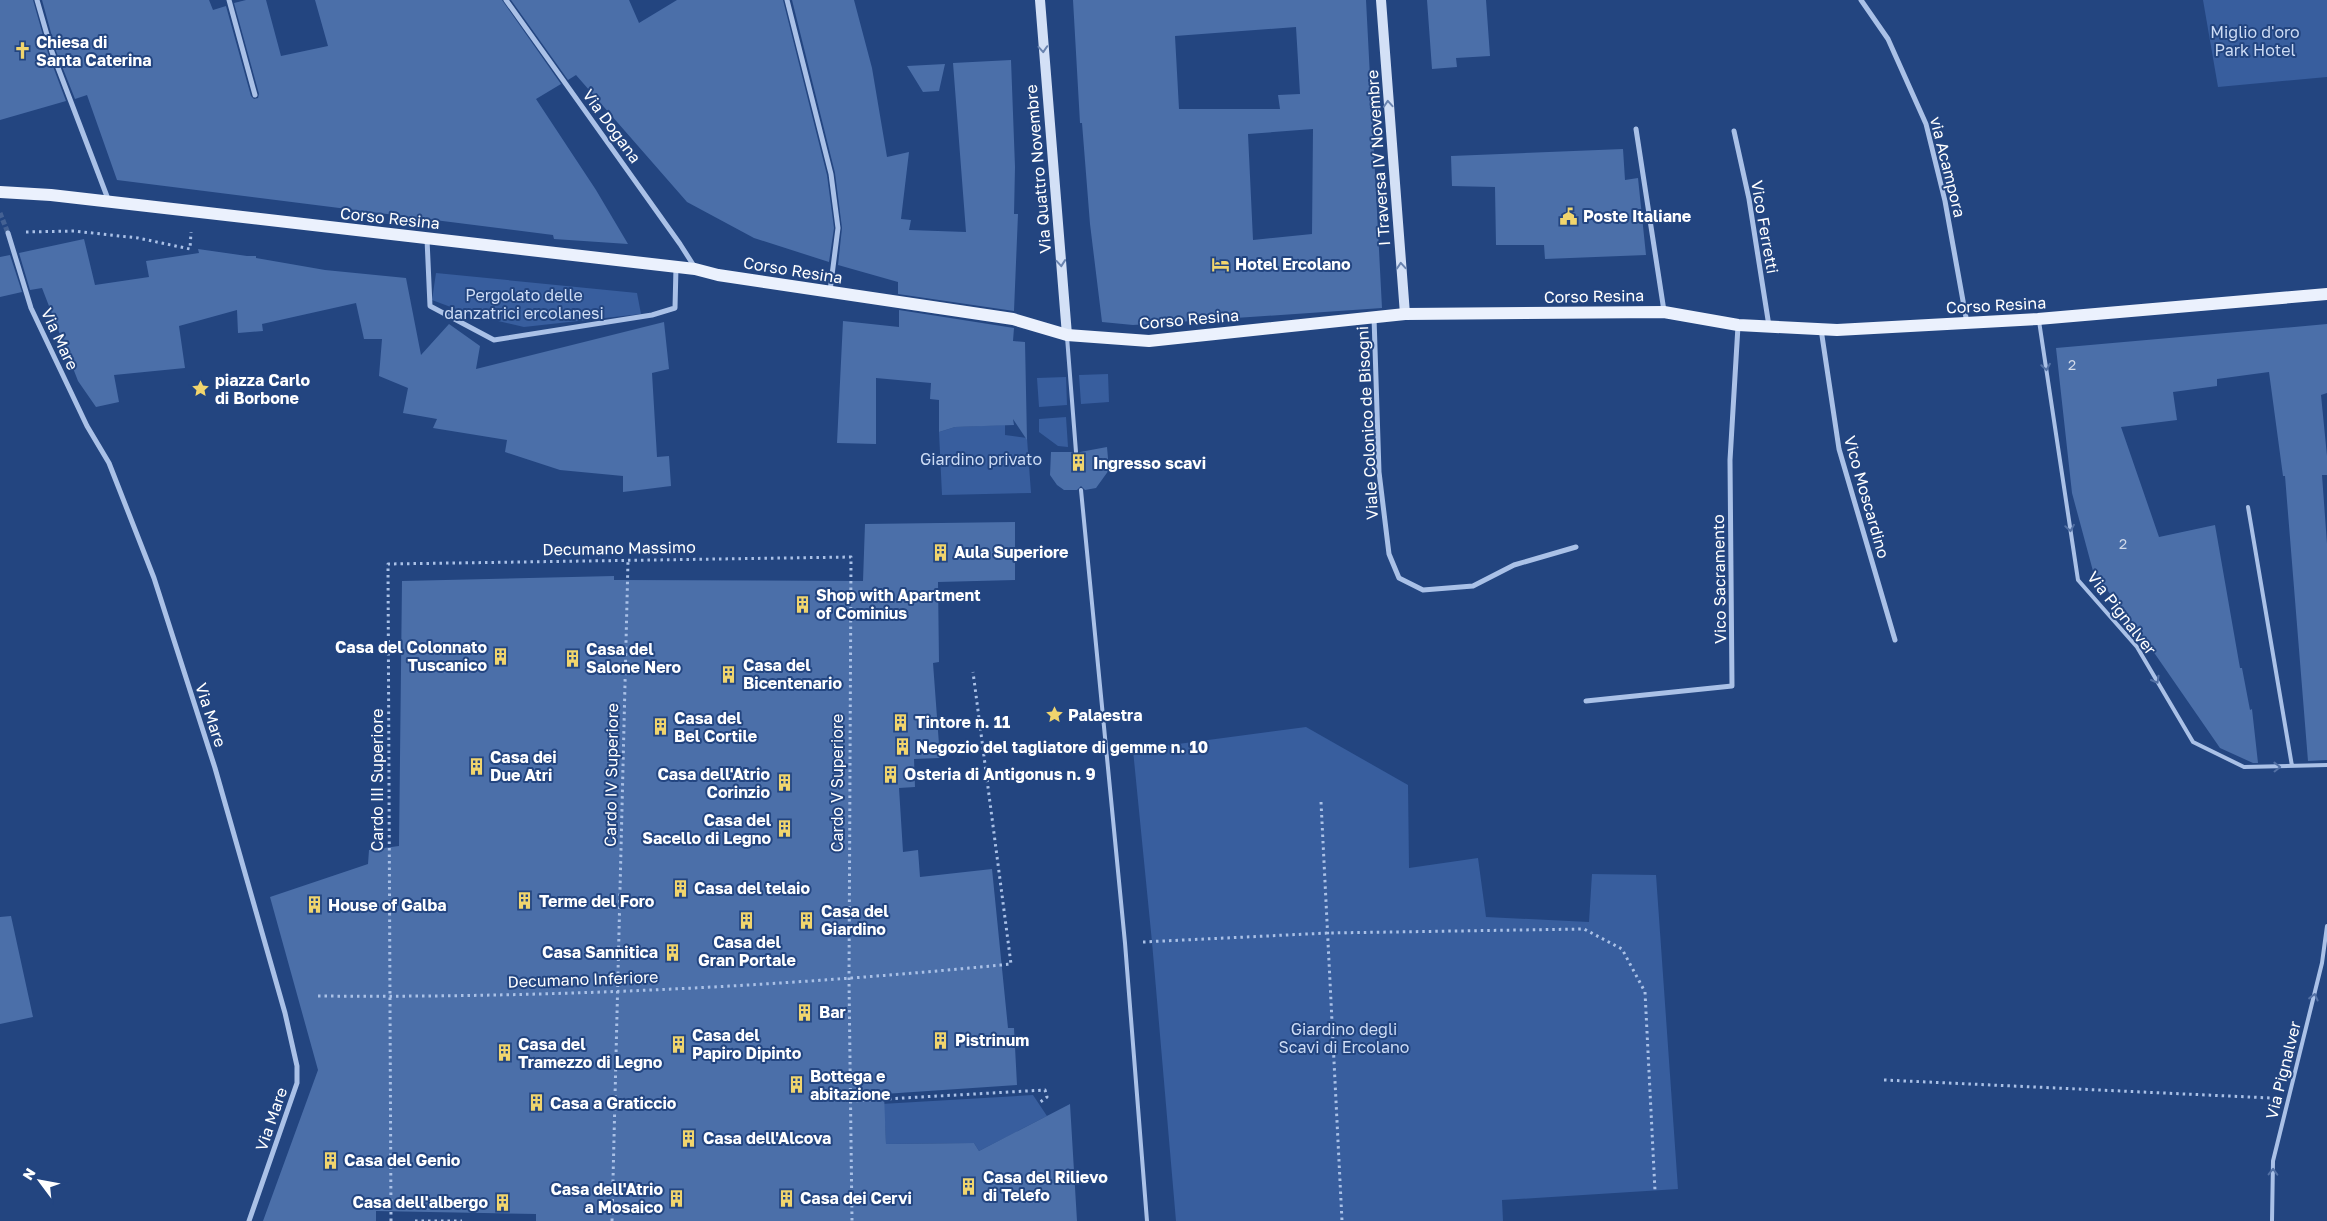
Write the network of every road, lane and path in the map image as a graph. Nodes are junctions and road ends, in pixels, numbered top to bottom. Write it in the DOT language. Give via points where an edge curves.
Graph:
graph roads {
  1 [pos="37,0"];
  2 [pos="229,0"];
  3 [pos="506,0"];
  4 [pos="787,0"];
  5 [pos="1040,0"];
  6 [pos="1381,0"];
  7 [pos="1861,0"];
  8 [pos="255,95"];
  9 [pos="1636,129"];
  10 [pos="1734,131"];
  11 [pos="0,192"];
  12 [pos="110,203"];
  13 [pos="193,212"];
  14 [pos="8,233"];
  15 [pos="427,239"];
  16 [pos="676,267"];
  17 [pos="695,269"];
  18 [pos="830,292"];
  19 [pos="2327,294"];
  20 [pos="1664,312"];
  21 [pos="1405,314"];
  22 [pos="1374,317"];
  23 [pos="2038,319"];
  24 [pos="1967,323"];
  25 [pos="1738,325"];
  26 [pos="1769,327"];
  27 [pos="1821,329"];
  28 [pos="1067,335"];
  29 [pos="1076,452"];
  30 [pos="1081,490"];
  31 [pos="2248,507"];
  32 [pos="1576,547"];
  33 [pos="851,557"];
  34 [pos="628,560"];
  35 [pos="388,564"];
  36 [pos="1895,640"];
  37 [pos="973,672"];
  38 [pos="1586,701"];
  39 [pos="2292,766"];
  40 [pos="2327,766"];
  41 [pos="1321,802"];
  42 [pos="2327,926"];
  43 [pos="1328,933"];
  44 [pos="1125,943"];
  45 [pos="849,980"];
  46 [pos="618,991"];
  47 [pos="318,996"];
  48 [pos="391,996"];
  49 [pos="1884,1080"];
  50 [pos="2289,1098"];
  51 [pos="850,1101"];
  52 [pos="1039,1104"];
  53 [pos="1655,1191"];
  54 [pos="249,1221"];
  55 [pos="391,1221"];
  56 [pos="415,1221"];
  57 [pos="462,1221"];
  58 [pos="612,1221"];
  59 [pos="852,1221"];
  60 [pos="1147,1221"];
  61 [pos="1342,1221"];
  62 [pos="2272,1221"];
  1 -- 12 [label="street" via="52,52"];
  2 -- 8 [label="street"];
  3 -- 17 [label="street, Via Dogana"];
  4 -- 18 [label="street" via="832,174 838,228"];
  5 -- 28 [label="street, Via Quattro Novembre, one-way"];
  21 -- 6 [label="street, I Traversa IV Novembre, one-way"];
  7 -- 24 [label="street, via Acampora" via="1888,39 1926,124 1945,201"];
  9 -- 20 [label="street"];
  10 -- 26 [label="street, Vico Ferretti" via="1749,199"];
  11 -- 12 [label="main road, Corso Resina"];
  12 -- 13 [label="main road, Corso Resina"];
  13 -- 14 [label="path" via="190,249 138,238 74,231"];
  13 -- 15 [label="main road, Corso Resina"];
  14 -- 54 [label="street, Via Mare" via="31,308 108,463 154,578 215,768 285,1013 298,1082"];
  15 -- 16 [label="main road, Corso Resina"];
  15 -- 16 [label="street" via="430,306 494,340 675,308"];
  16 -- 17 [label="main road, Corso Resina"];
  17 -- 18 [label="main road, Corso Resina"];
  18 -- 28 [label="main road, Corso Resina" via="1013,320"];
  19 -- 23 [label="main road, Corso Resina"];
  20 -- 21 [label="main road, Corso Resina"];
  20 -- 25 [label="main road, Corso Resina"];
  21 -- 22 [label="main road, Corso Resina"];
  22 -- 28 [label="main road, Corso Resina" via="1149,341"];
  22 -- 32 [label="street, Viale Colonico de Bisogni" via="1379,472 1388,554 1399,578 1423,590 1473,586 1514,565"];
  23 -- 24 [label="main road, Corso Resina"];
  23 -- 39 [label="lane, Via Pignalver, one-way" via="2078,580 2137,647 2193,742 2244,767"];
  24 -- 27 [label="main road, Corso Resina"];
  25 -- 26 [label="main road, Corso Resina"];
  25 -- 38 [label="street, Vico Sacramento" via="1730,460 1732,686"];
  26 -- 27 [label="main road, Corso Resina"];
  27 -- 36 [label="street, Vico Moscardino" via="1838,449"];
  28 -- 29 [label="lane"];
  30 -- 44 [label="lane"];
  31 -- 39 [label="lane"];
  33 -- 34 [label="path, Decumano Massimo"];
  33 -- 45 [label="path, Cardo V Superiore"];
  34 -- 35 [label="path, Decumano Massimo"];
  34 -- 46 [label="path, Cardo IV Superiore"];
  35 -- 48 [label="path, Cardo III Superiore"];
  37 -- 45 [label="path, Decumano Inferiore" via="1011,964"];
  39 -- 40 [label="lane, Via Pignalver"];
  41 -- 43 [label="path"];
  50 -- 42 [label="lane, Via Pignalver, one-way" via="2322,963"];
  43 -- 44 [label="path"];
  43 -- 53 [label="path" via="1584,929 1622,949 1645,992"];
  43 -- 61 [label="path"];
  44 -- 60 [label="lane"];
  45 -- 46 [label="path, Decumano Inferiore"];
  45 -- 51 [label="path, Cardo V Superiore"];
  46 -- 48 [label="path, Decumano Inferiore"];
  46 -- 58 [label="path, Cardo IV Superiore"];
  47 -- 48 [label="path, Decumano Inferiore"];
  48 -- 55 [label="path, Cardo III Superiore"];
  49 -- 50 [label="path"];
  62 -- 50 [label="lane, Via Pignalver, one-way" via="2274,1161"];
  51 -- 52 [label="path" via="1045,1090 1047,1097"];
  51 -- 59 [label="path, Cardo V Superiore"];
  56 -- 57 [label="path"];
}
